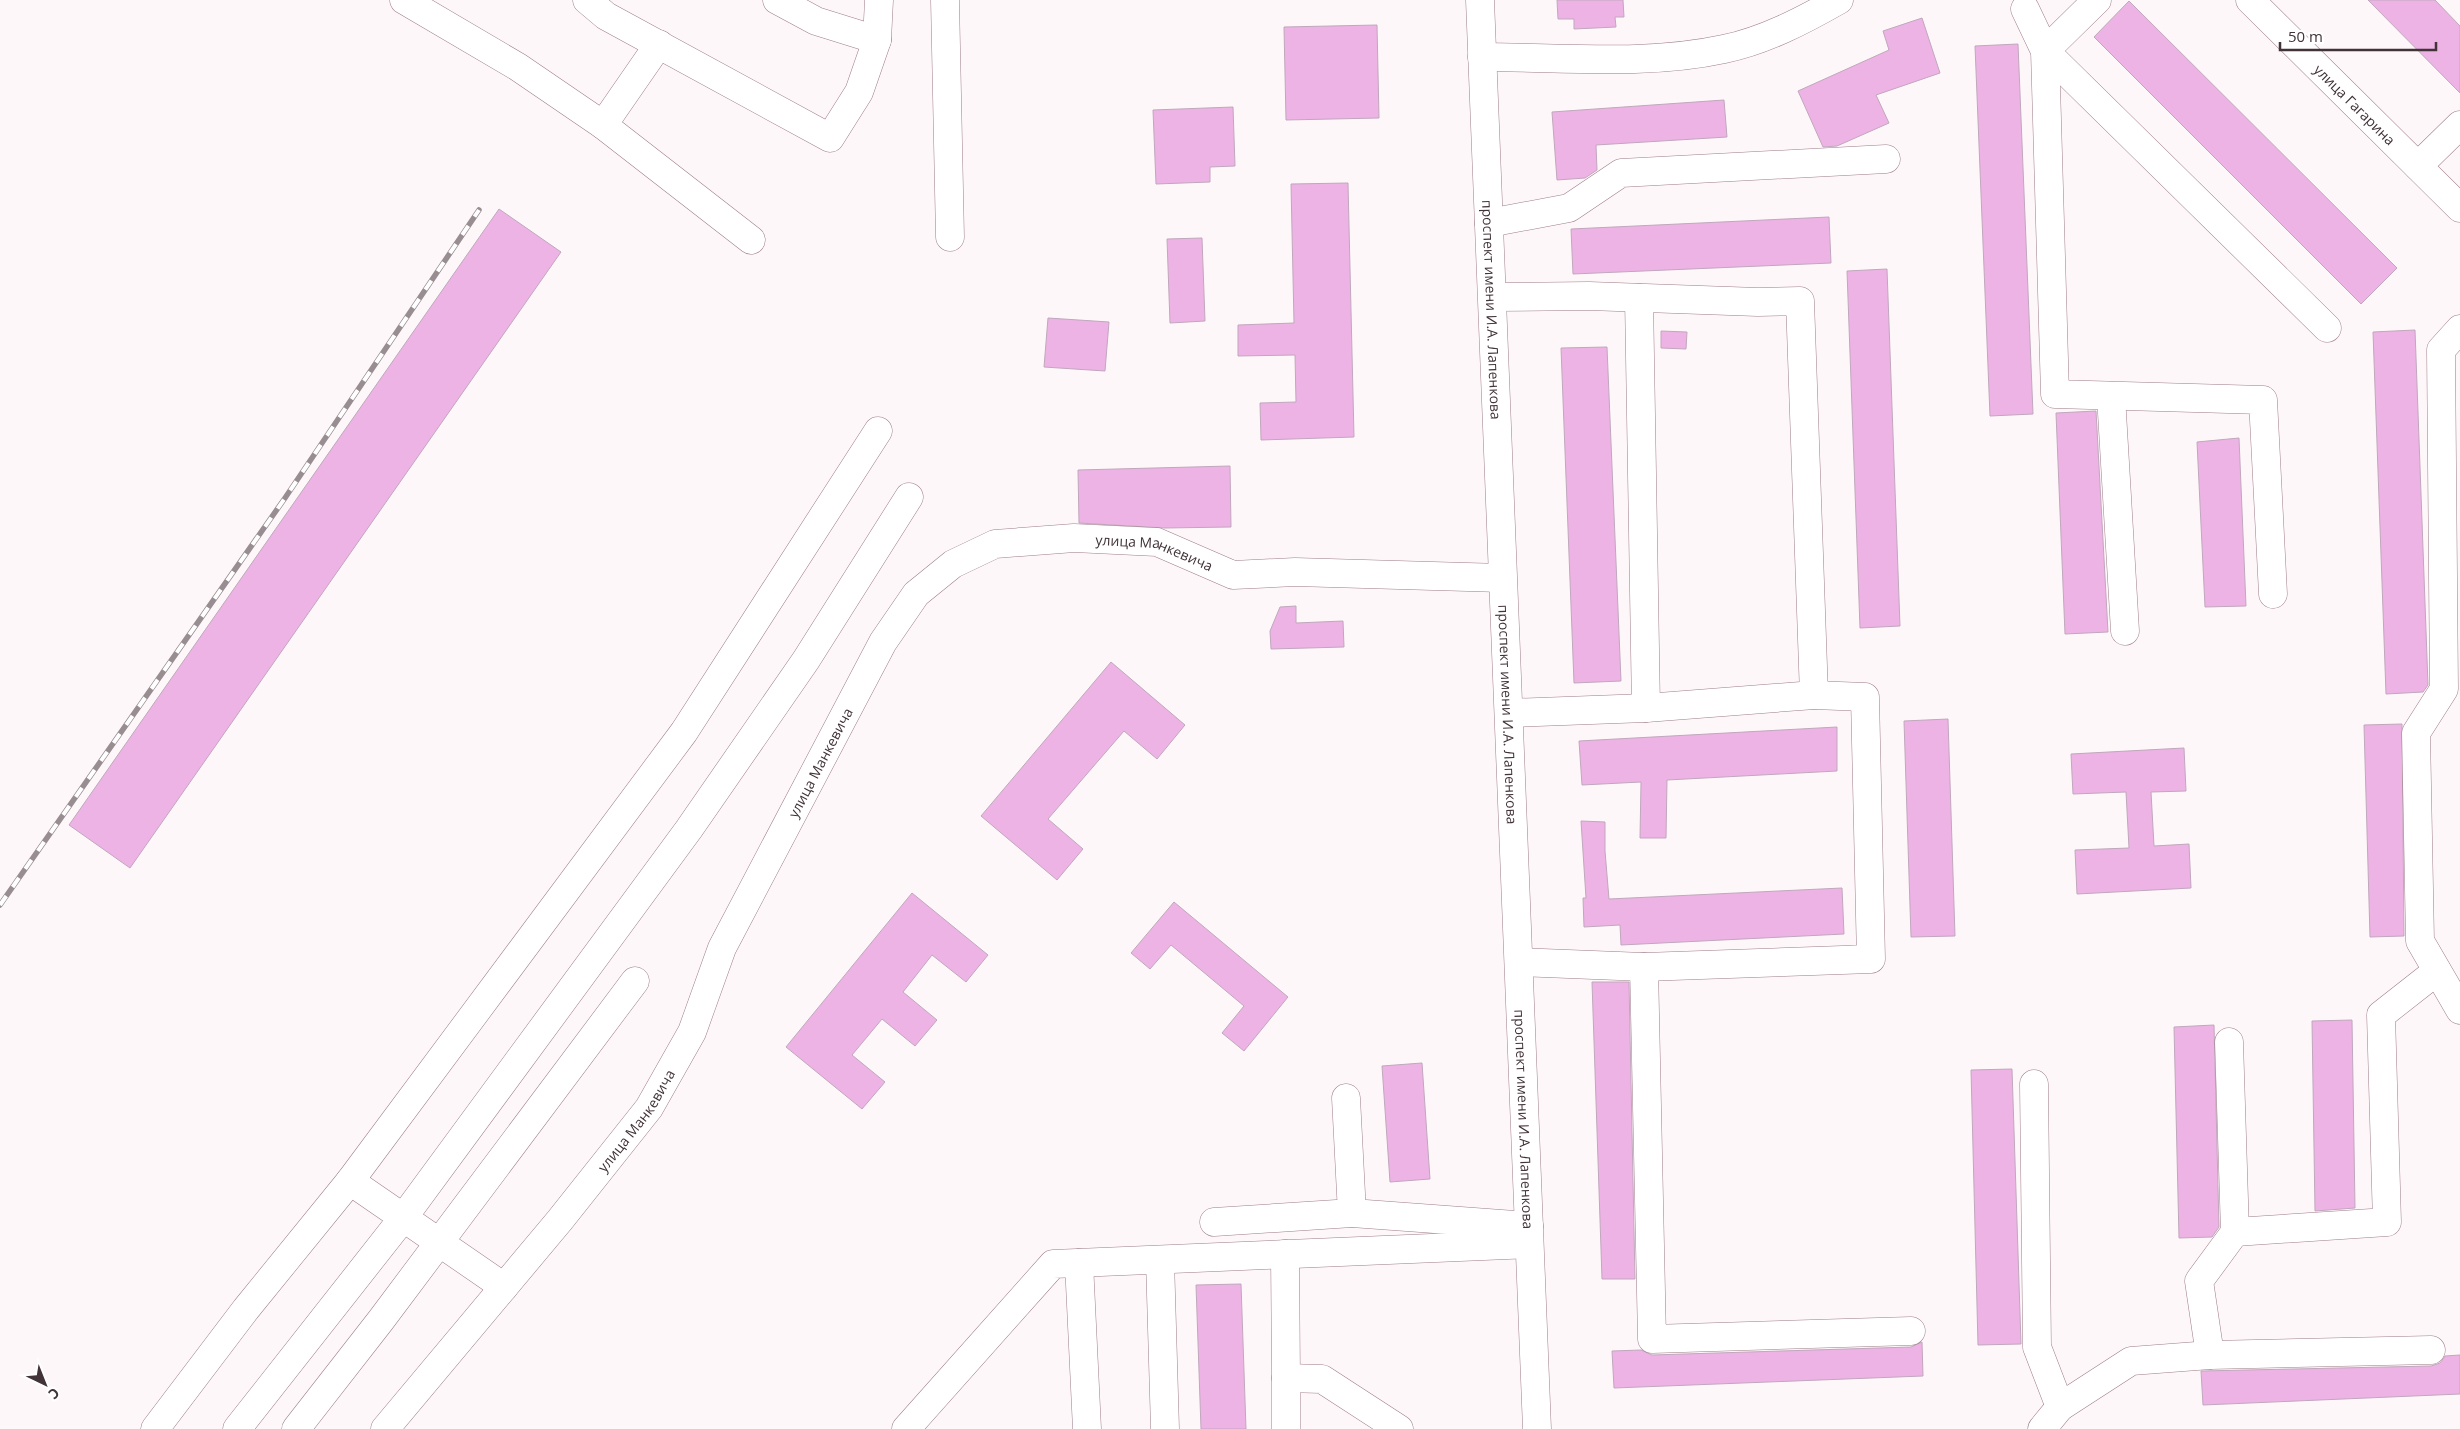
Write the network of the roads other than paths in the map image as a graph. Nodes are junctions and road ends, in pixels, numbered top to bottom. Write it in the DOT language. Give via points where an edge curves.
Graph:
graph roads {
  1 [pos="404,0"];
  2 [pos="587,0"];
  3 [pos="777,0"];
  4 [pos="879,0"];
  5 [pos="945,0"];
  6 [pos="1480,0"];
  7 [pos="1838,0"];
  8 [pos="2096,0"];
  9 [pos="2250,0"];
  10 [pos="2025,9"];
  11 [pos="877,40"];
  12 [pos="659,44"];
  13 [pos="2045,51"];
  14 [pos="1482,57"];
  15 [pos="603,125"];
  16 [pos="2460,125"];
  17 [pos="1886,159"];
  18 [pos="2418,166"];
  19 [pos="2460,208"];
  20 [pos="1489,223"];
  21 [pos="950,237"];
  22 [pos="751,240"];
  23 [pos="1493,297"];
  24 [pos="1639,298"];
  25 [pos="2327,328"];
  26 [pos="2460,329"];
  27 [pos="2111,396"];
  28 [pos="878,431"];
  29 [pos="909,497"];
  30 [pos="1502,578"];
  31 [pos="2273,594"];
  32 [pos="2125,630"];
  33 [pos="1814,695"];
  34 [pos="1646,708"];
  35 [pos="1509,713"];
  36 [pos="1520,962"];
  37 [pos="1644,967"];
  38 [pos="2437,971"];
  39 [pos="635,981"];
  40 [pos="2460,1010"];
  41 [pos="2229,1042"];
  42 [pos="2034,1084"];
  43 [pos="1346,1098"];
  44 [pos="350,1181"];
  45 [pos="1352,1213"];
  46 [pos="403,1218"];
  47 [pos="1214,1222"];
  48 [pos="2235,1232"];
  49 [pos="1529,1235"];
  50 [pos="439,1242"];
  51 [pos="1284,1254"];
  52 [pos="1160,1260"];
  53 [pos="1079,1263"];
  54 [pos="504,1287"];
  55 [pos="1911,1332"];
  56 [pos="2431,1350"];
  57 [pos="2210,1355"];
  58 [pos="1286,1378"];
  59 [pos="2060,1407"];
  60 [pos="155,1429"];
  61 [pos="237,1429"];
  62 [pos="296,1429"];
  63 [pos="385,1429"];
  64 [pos="906,1429"];
  65 [pos="1086,1429"];
  66 [pos="1165,1429"];
  67 [pos="1286,1429"];
  68 [pos="1398,1429"];
  69 [pos="1537,1429"];
  70 [pos="2042,1429"];
  1 -- 15 [label="street" via="518,67"];
  2 -- 12 [label="street" via="606,16"];
  3 -- 11 [label="street" via="816,20"];
  4 -- 11 [label="street"];
  5 -- 21 [label="street"];
  6 -- 14 [label="street, проспект имени И.А. Лапенкова"];
  7 -- 14 [label="street" via="1772,34 1725,49 1653,58"];
  8 -- 13 [label="street"];
  9 -- 18 [label="street, улица Гагарина"];
  10 -- 13 [label="street"];
  11 -- 12 [label="street" via="859,92 830,138"];
  12 -- 15 [label="street"];
  13 -- 25 [label="street"];
  13 -- 27 [label="street" via="2055,394"];
  14 -- 20 [label="street, проспект имени И.А. Лапенкова"];
  15 -- 22 [label="street"];
  16 -- 18 [label="street"];
  17 -- 20 [label="street" via="1621,173 1569,208"];
  18 -- 19 [label="street, улица Гагарина"];
  20 -- 23 [label="street, проспект имени И.А. Лапенкова"];
  23 -- 24 [label="street"];
  23 -- 30 [label="street, проспект имени И.А. Лапенкова"];
  24 -- 33 [label="street" via="1758,302 1800,300"];
  24 -- 34 [label="street"];
  26 -- 38 [label="street" via="2441,350 2444,689 2416,733 2420,941"];
  27 -- 31 [label="street" via="2263,400"];
  27 -- 32 [label="street"];
  28 -- 44 [label="street" via="684,732"];
  29 -- 46 [label="street" via="806,660 689,829"];
  30 -- 35 [label="street, проспект имени И.А. Лапенкова"];
  30 -- 54 [label="street, улица Манкевича" via="1295,572 1233,575 1157,542 1074,538 995,544 953,564 916,594 883,642 722,948 688,1041 649,1108"];
  33 -- 34 [label="street"];
  33 -- 37 [label="street" via="1865,697 1871,959"];
  34 -- 35 [label="street"];
  35 -- 36 [label="street, проспект имени И.А. Лапенкова"];
  36 -- 37 [label="street"];
  36 -- 49 [label="street, проспект имени И.А. Лапенкова"];
  37 -- 55 [label="street" via="1652,1339"];
  38 -- 40 [label="street"];
  38 -- 48 [label="street" via="2380,1015 2387,1222"];
  39 -- 50 [label="street"];
  41 -- 48 [label="street"];
  42 -- 59 [label="street" via="2037,1347"];
  43 -- 45 [label="street"];
  44 -- 46 [label="street"];
  44 -- 60 [label="street" via="246,1309"];
  45 -- 47 [label="street"];
  45 -- 49 [label="street"];
  46 -- 50 [label="street"];
  46 -- 61 [label="street"];
  48 -- 57 [label="street" via="2199,1281"];
  49 -- 51 [label="street"];
  49 -- 69 [label="street, проспект имени И.А. Лапенкова"];
  50 -- 54 [label="street"];
  50 -- 62 [label="street"];
  51 -- 52 [label="street"];
  51 -- 58 [label="street"];
  52 -- 53 [label="street"];
  52 -- 66 [label="street"];
  53 -- 64 [label="street" via="1053,1264"];
  53 -- 65 [label="street"];
  54 -- 63 [label="street, улица Манкевича"];
  56 -- 57 [label="street"];
  57 -- 59 [label="street" via="2131,1361"];
  58 -- 67 [label="street"];
  58 -- 68 [label="street" via="1322,1379"];
  59 -- 70 [label="street"];
}
